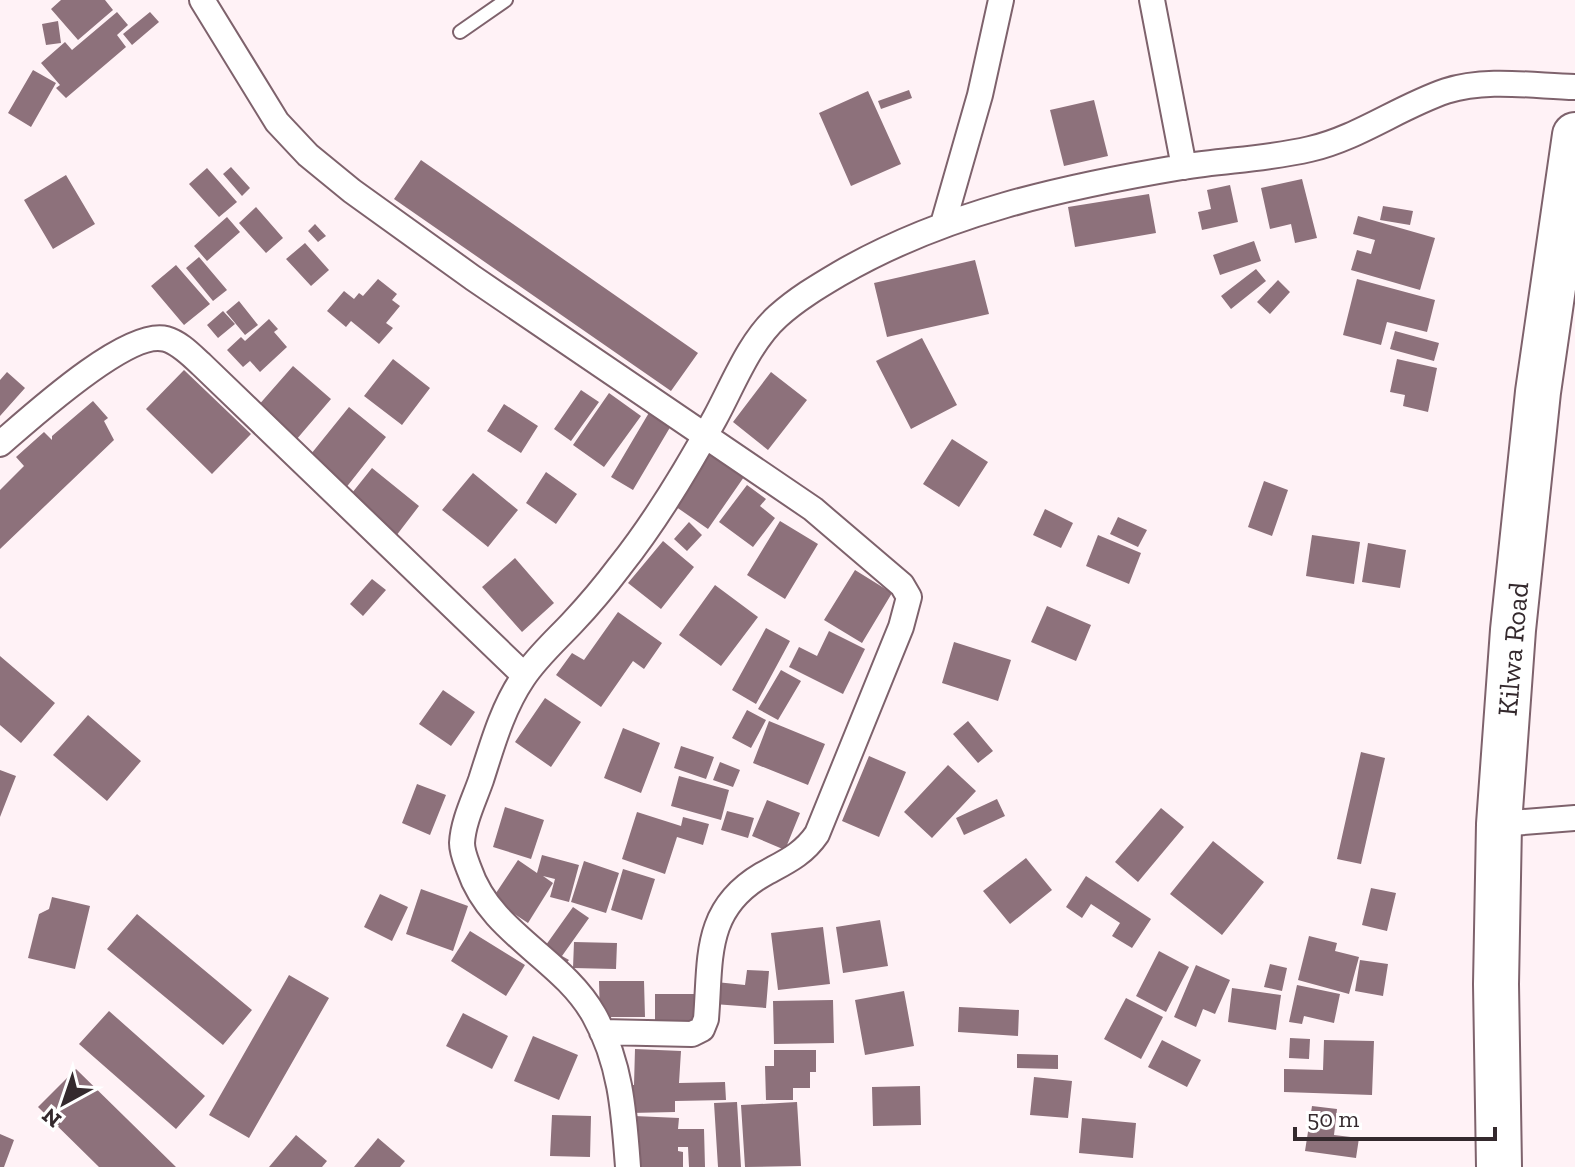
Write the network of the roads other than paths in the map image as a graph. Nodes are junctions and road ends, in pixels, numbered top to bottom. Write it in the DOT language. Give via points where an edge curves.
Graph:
graph roads {
  1 [pos="202,0"];
  2 [pos="506,0"];
  3 [pos="1001,0"];
  4 [pos="1152,0"];
  5 [pos="460,32"];
  6 [pos="1575,87"];
  7 [pos="1575,135"];
  8 [pos="1184,167"];
  9 [pos="943,224"];
  10 [pos="704,437"];
  11 [pos="0,444"];
  12 [pos="524,675"];
  13 [pos="1575,818"];
  14 [pos="1499,824"];
  15 [pos="602,1032"];
  16 [pos="628,1167"];
  17 [pos="1499,1167"];
  1 -- 10 [label="street" via="277,122 308,155 473,278"];
  2 -- 5 [label="lane"];
  3 -- 9 [label="street"];
  4 -- 8 [label="street"];
  6 -- 8 [label="street" via="1480,84 1449,90 1310,149"];
  7 -- 14 [label="highway, Kilwa Road" via="1536,407"];
  8 -- 9 [label="street" via="1059,191"];
  9 -- 10 [label="street" via="867,258 801,296 772,321"];
  10 -- 12 [label="street" via="639,543"];
  10 -- 15 [label="street" via="813,509 902,585 908,606 817,834 799,855 735,896 717,920 702,1029 692,1034"];
  11 -- 12 [label="street" via="90,370 128,346 163,338 178,344"];
  12 -- 15 [label="street" via="491,749 465,827 463,854 482,899 565,977"];
  13 -- 14 [label="street"];
  14 -- 17 [label="highway, Kilwa Road"];
  15 -- 16 [label="street" via="621,1086"];
}
